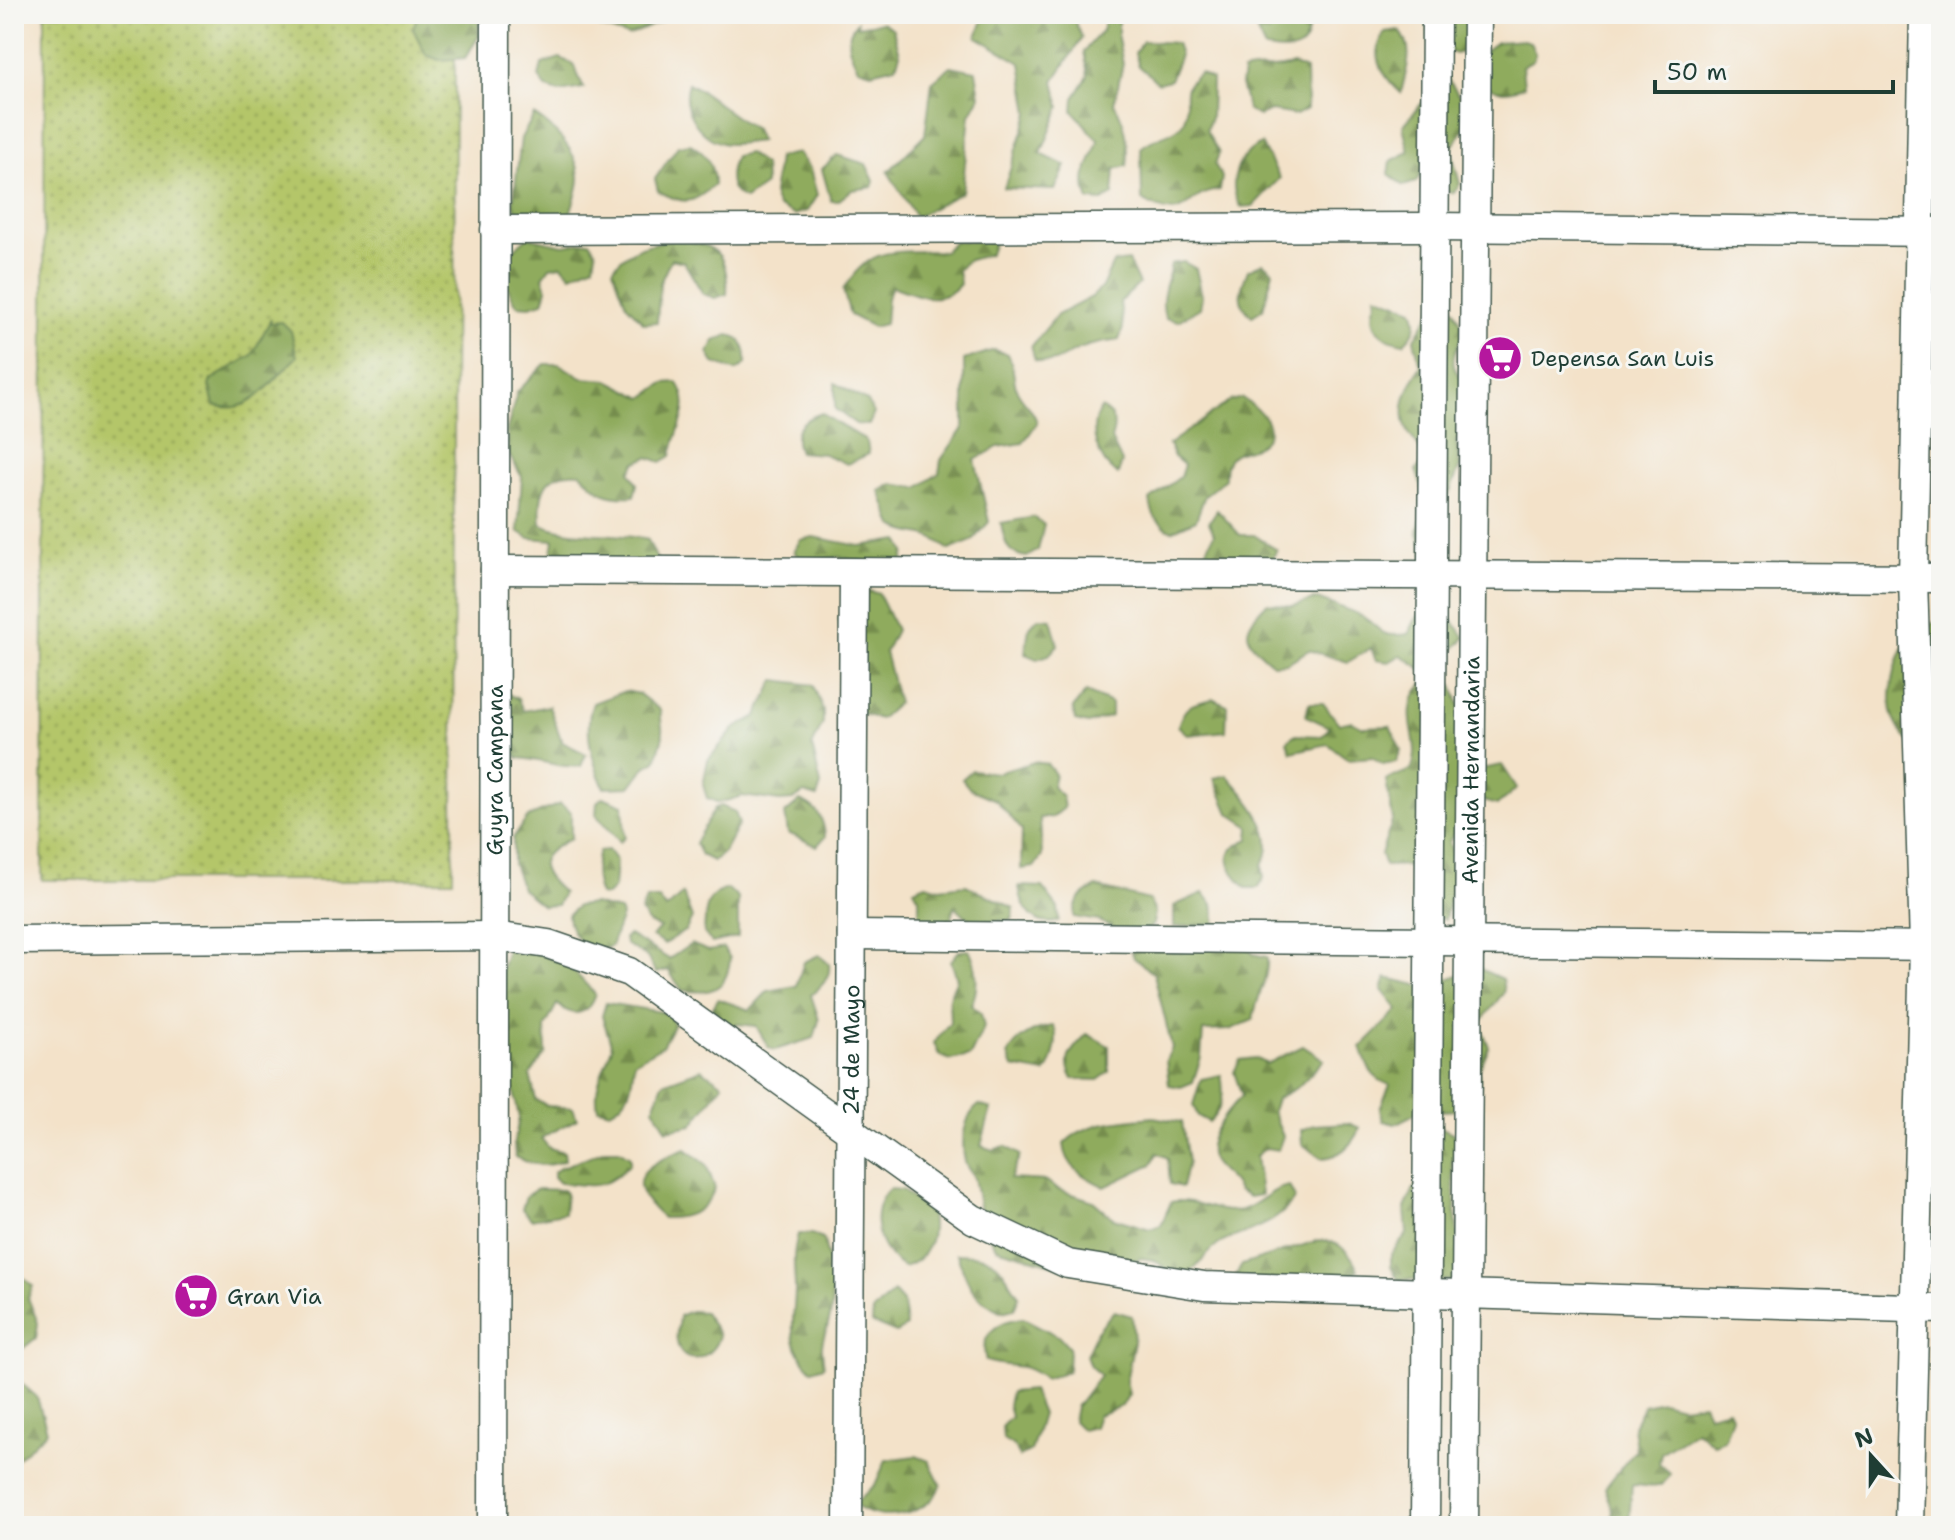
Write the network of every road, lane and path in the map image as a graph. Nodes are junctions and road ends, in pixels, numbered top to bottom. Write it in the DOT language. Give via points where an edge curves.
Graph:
graph roads {
  1 [pos="496,14"];
  2 [pos="1436,14"];
  3 [pos="1477,14"];
  4 [pos="1924,14"];
  5 [pos="1434,227"];
  6 [pos="1475,227"];
  7 [pos="495,230"];
  8 [pos="1930,232"];
  9 [pos="495,570"];
  10 [pos="854,573"];
  11 [pos="1432,577"];
  12 [pos="1472,577"];
  13 [pos="1913,578"];
  14 [pos="1941,578"];
  15 [pos="852,935"];
  16 [pos="494,936"];
  17 [pos="14,940"];
  18 [pos="1429,941"];
  19 [pos="1469,941"];
  20 [pos="1933,946"];
  21 [pos="853,1130"];
  22 [pos="1426,1292"];
  23 [pos="1466,1294"];
  24 [pos="1927,1309"];
  25 [pos="493,1526"];
  26 [pos="848,1526"];
  27 [pos="1425,1526"];
  28 [pos="1464,1526"];
  29 [pos="1909,1526"];
  1 -- 7 [label="street, Guyra Campana"];
  2 -- 5 [label="street, Avenida Hernandaria"];
  3 -- 6 [label="street, Avenida Hernandaria"];
  4 -- 8 [label="street"];
  5 -- 6 [label="street"];
  5 -- 7 [label="street"];
  5 -- 11 [label="street, Avenida Hernandaria"];
  6 -- 8 [label="street"];
  6 -- 12 [label="street, Avenida Hernandaria"];
  7 -- 9 [label="street, Guyra Campana"];
  8 -- 13 [label="street"];
  9 -- 10 [label="street"];
  9 -- 16 [label="street, Guyra Campana"];
  10 -- 11 [label="street"];
  10 -- 15 [label="street, 24 de Mayo"];
  11 -- 12 [label="street"];
  11 -- 18 [label="street, Avenida Hernandaria"];
  12 -- 13 [label="street"];
  12 -- 19 [label="street, Avenida Hernandaria"];
  13 -- 14 [label="street"];
  13 -- 20 [label="street"];
  15 -- 18 [label="street"];
  15 -- 21 [label="street, 24 de Mayo"];
  16 -- 17 [label="street"];
  16 -- 21 [label="street" via="548,944 629,972"];
  16 -- 25 [label="street, Guyra Campana"];
  18 -- 19 [label="street"];
  18 -- 22 [label="street, Avenida Hernandaria"];
  19 -- 20 [label="street"];
  19 -- 23 [label="street, Avenida Hernandaria"];
  20 -- 24 [label="street"];
  21 -- 22 [label="street" via="973,1219 1068,1264 1204,1286"];
  21 -- 26 [label="street, 24 de Mayo"];
  22 -- 23 [label="street"];
  22 -- 27 [label="street, Avenida Hernandaria"];
  23 -- 24 [label="street"];
  23 -- 28 [label="street, Avenida Hernandaria"];
  24 -- 29 [label="street"];
}
